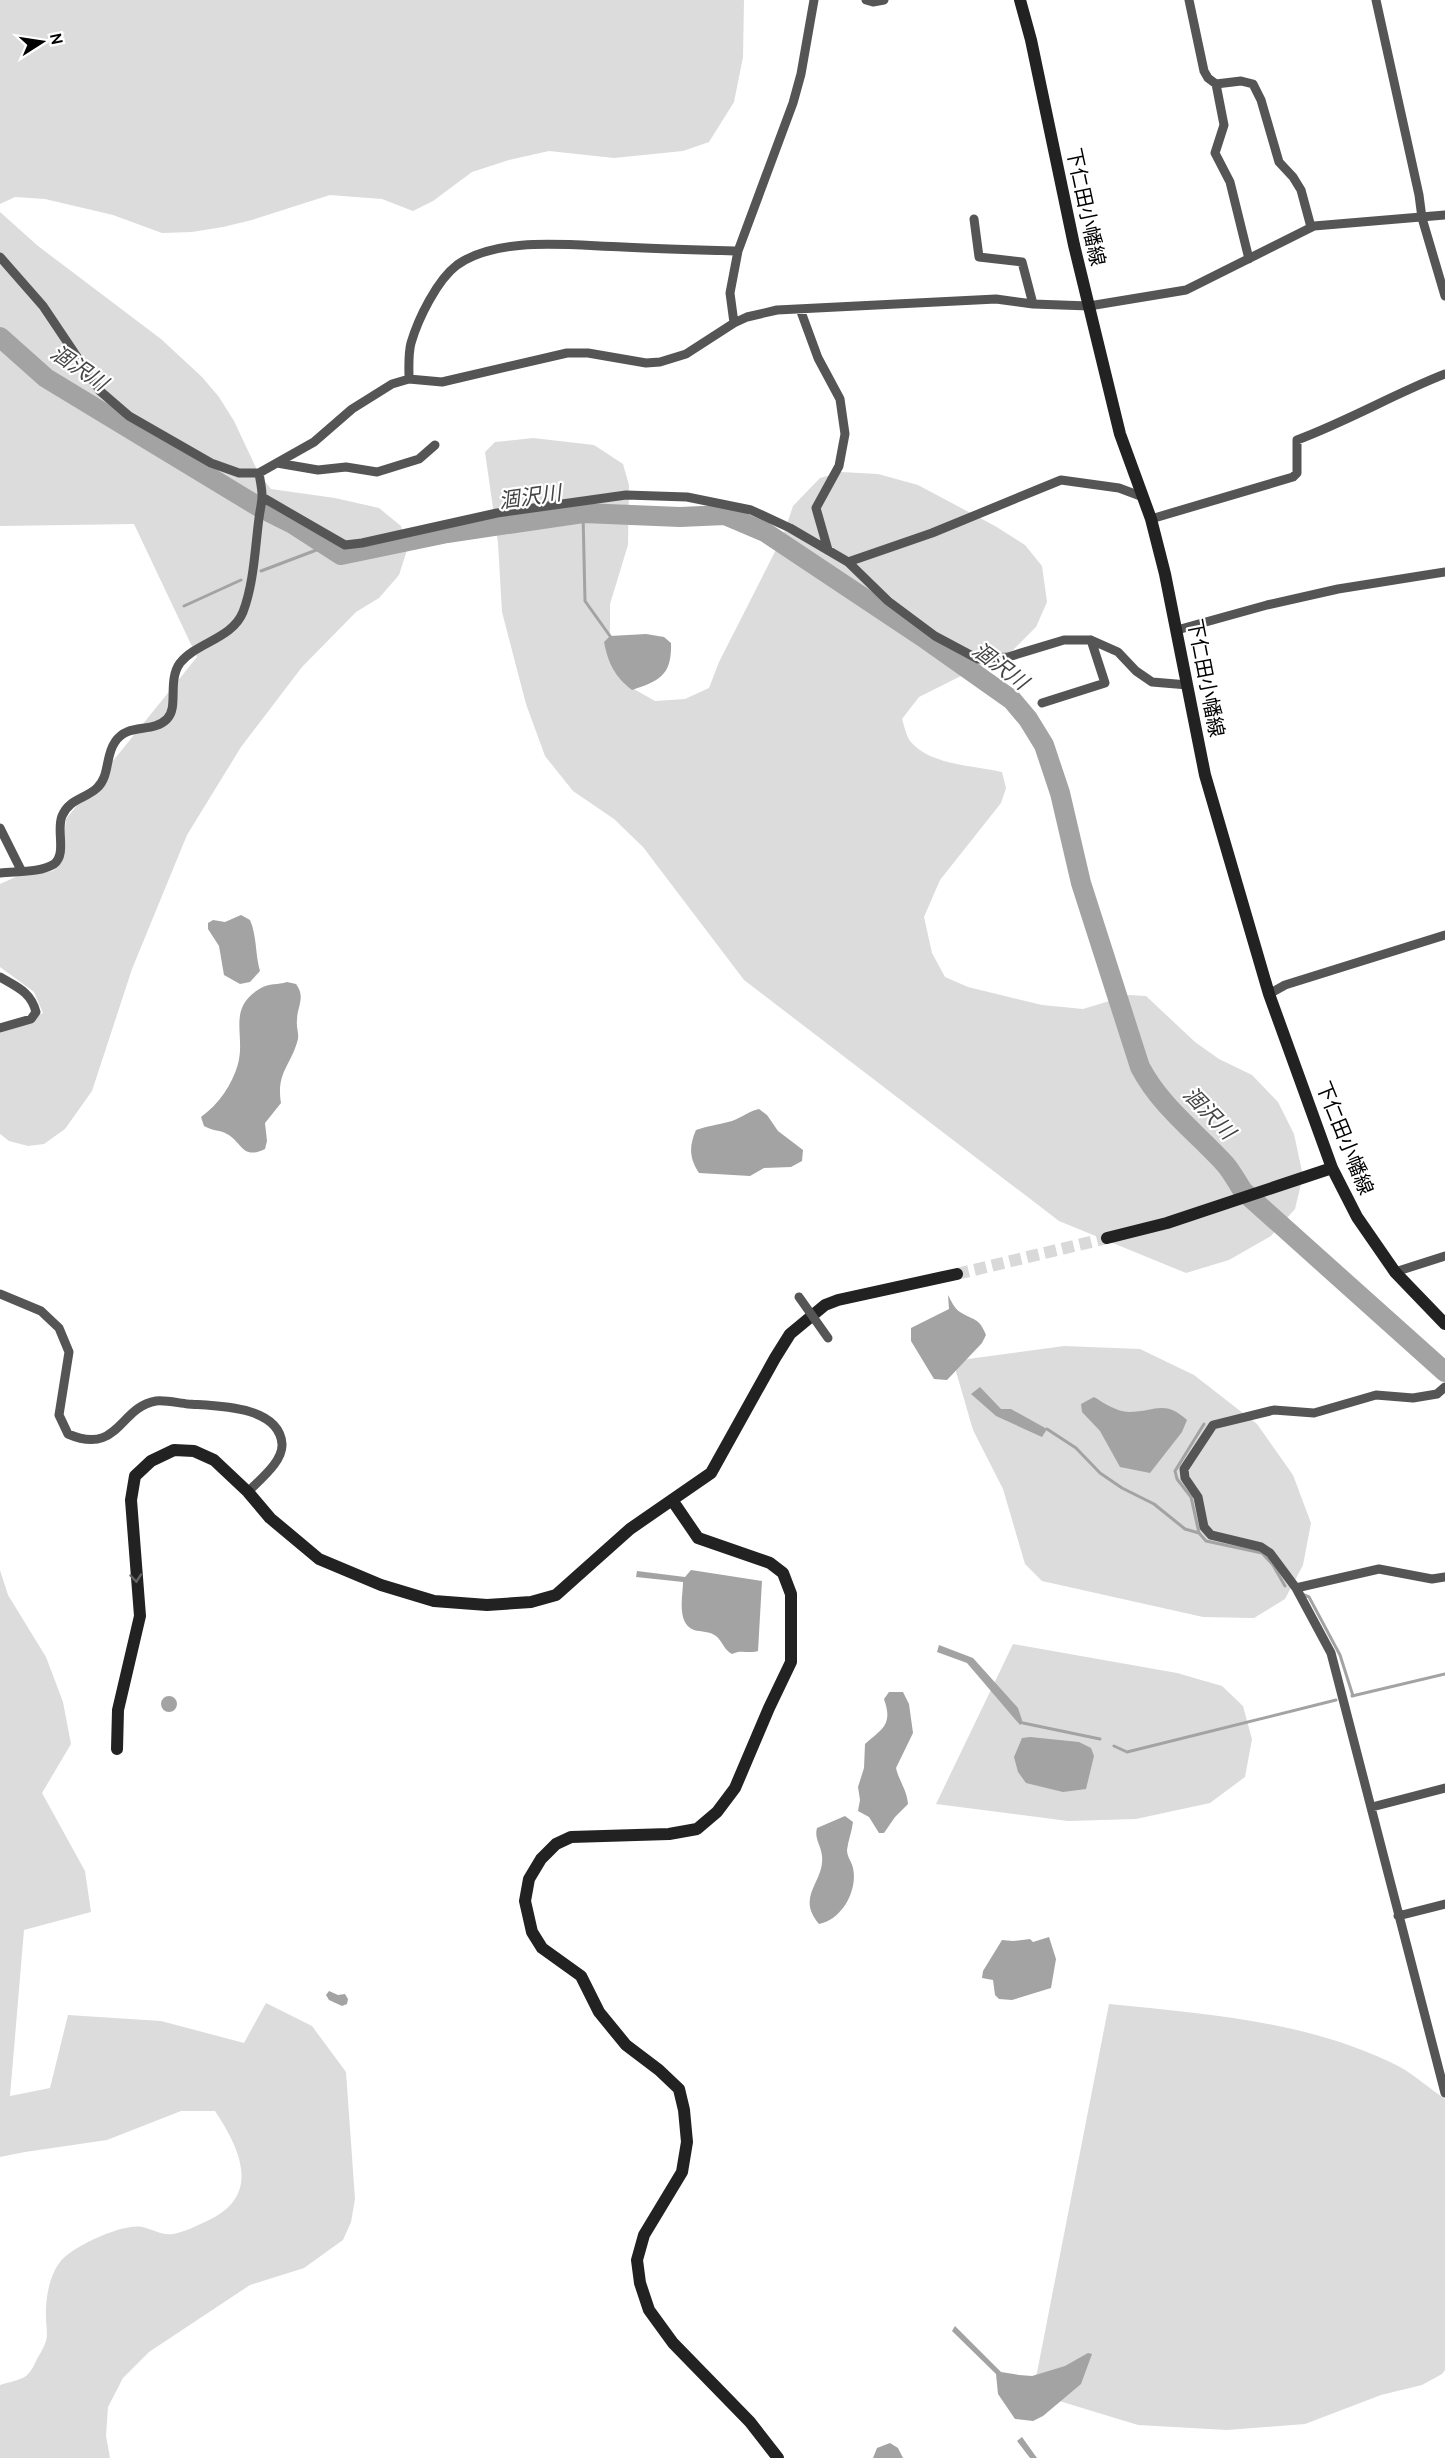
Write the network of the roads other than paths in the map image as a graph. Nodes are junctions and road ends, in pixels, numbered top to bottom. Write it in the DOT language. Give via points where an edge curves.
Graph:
graph roads {
  1 [pos="814,0"];
  2 [pos="866,0"];
  3 [pos="884,0"];
  4 [pos="1020,0"];
  5 [pos="1189,0"];
  6 [pos="1376,0"];
  7 [pos="1216,84"];
  8 [pos="1445,215"];
  9 [pos="1422,218"];
  10 [pos="974,219"];
  11 [pos="1311,227"];
  12 [pos="738,251"];
  13 [pos="0,257"];
  14 [pos="1249,259"];
  15 [pos="1445,296"];
  16 [pos="1034,304"];
  17 [pos="1089,306"];
  18 [pos="800,309"];
  19 [pos="734,322"];
  20 [pos="1445,374"];
  21 [pos="409,379"];
  22 [pos="435,445"];
  23 [pos="278,463"];
  24 [pos="259,473"];
  25 [pos="262,497"];
  26 [pos="1143,497"];
  27 [pos="1150,519"];
  28 [pos="828,550"];
  29 [pos="848,562"];
  30 [pos="1445,572"];
  31 [pos="1177,630"];
  32 [pos="1091,640"];
  33 [pos="1188,685"];
  34 [pos="1042,703"];
  35 [pos="0,828"];
  36 [pos="21,870"];
  37 [pos="0,873"];
  38 [pos="1445,935"];
  39 [pos="0,977"];
  40 [pos="1269,994"];
  41 [pos="0,1028"];
  42 [pos="1332,1167"];
  43 [pos="1107,1238"];
  44 [pos="1445,1256"];
  45 [pos="1395,1272"];
  46 [pos="957,1274"];
  47 [pos="0,1294"];
  48 [pos="799,1296"];
  49 [pos="1445,1324"];
  50 [pos="828,1338"];
  51 [pos="1443,1391"];
  52 [pos="248,1492"];
  53 [pos="672,1500"];
  54 [pos="1445,1577"];
  55 [pos="1296,1588"];
  56 [pos="117,1749"];
  57 [pos="1445,1788"];
  58 [pos="1372,1807"];
  59 [pos="1445,1904"];
  60 [pos="1398,1916"];
  61 [pos="1445,2093"];
  62 [pos="778,2458"];
  1 -- 12 [label="street" via="793,103"];
  2 -- 3 [label="street"];
  4 -- 17 [label="street, 下仁田小幡線"];
  5 -- 7 [label="street" via="1204,70"];
  6 -- 9 [label="street"];
  7 -- 11 [label="street" via="1253,84 1279,162 1301,190"];
  7 -- 14 [label="street" via="1224,125 1215,153 1230,182"];
  8 -- 9 [label="street"];
  9 -- 11 [label="street"];
  9 -- 15 [label="street"];
  10 -- 16 [label="street" via="979,257 1022,262"];
  11 -- 14 [label="street"];
  12 -- 19 [label="street" via="730,293"];
  12 -- 21 [label="street" via="556,245 479,253 446,276 423,311 411,344"];
  13 -- 24 [label="street" via="43,306 100,391 129,416 211,463 239,473"];
  14 -- 17 [label="street" via="1186,290"];
  16 -- 17 [label="street"];
  16 -- 18 [label="street" via="996,299"];
  17 -- 26 [label="street, 下仁田小幡線" via="1120,434"];
  18 -- 19 [label="street" via="777,310"];
  18 -- 28 [label="street" via="818,358 840,399 845,435 839,466 816,508"];
  19 -- 21 [label="street" via="686,354 660,362 588,352 567,353 441,382"];
  20 -- 27 [label="street" via="1297,440 1297,473 1293,477"];
  21 -- 23 [label="street" via="392,384 352,408 314,442"];
  22 -- 23 [label="street" via="419,459 377,472 346,467 318,470"];
  23 -- 24 [label="street"];
  24 -- 25 [label="street"];
  25 -- 28 [label="street" via="345,545 497,513 645,495 687,497 751,510"];
  25 -- 36 [label="street" via="243,614 233,627 182,661 173,674 168,719 124,732 114,743 106,774 97,788 71,803 62,816 59,857 54,864"];
  26 -- 27 [label="street, 下仁田小幡線"];
  26 -- 29 [label="street" via="1119,488 1061,480 932,533"];
  27 -- 31 [label="street, 下仁田小幡線"];
  28 -- 29 [label="street"];
  29 -- 32 [label="street" via="888,601 935,636 978,659 1008,657 1064,640"];
  30 -- 31 [label="street" via="1277,602"];
  31 -- 33 [label="street, 下仁田小幡線"];
  32 -- 33 [label="street" via="1118,652 1152,682"];
  32 -- 34 [label="street" via="1105,683"];
  33 -- 40 [label="street, 下仁田小幡線" via="1208,784"];
  35 -- 36 [label="street"];
  36 -- 37 [label="street"];
  38 -- 40 [label="street" via="1285,985"];
  39 -- 41 [label="street" via="26,992 36,1012 31,1019"];
  40 -- 42 [label="street, 下仁田小幡線"];
  42 -- 43 [label="street" via="1167,1223"];
  42 -- 45 [label="street, 下仁田小幡線" via="1357,1217"];
  44 -- 45 [label="street"];
  45 -- 49 [label="street, 下仁田小幡線"];
  46 -- 53 [label="street" via="825,1305 790,1334 711,1473"];
  47 -- 52 [label="street" via="41,1311 58,1328 69,1352 59,1415 68,1434 95,1441 155,1401 232,1407 257,1414 271,1424 282,1445 277,1460"];
  48 -- 50 [label="street, bridge"];
  51 -- 55 [label="street" via="1413,1398 1376,1395 1314,1413 1274,1410 1209,1429 1184,1469 1185,1478 1198,1497 1204,1527 1211,1535 1261,1547"];
  52 -- 53 [label="street" via="270,1518 319,1559 381,1585 434,1601 487,1605 531,1602 556,1595 630,1529"];
  52 -- 56 [label="street, one-way" via="214,1460 194,1450 174,1450 151,1461 135,1476 131,1519 140,1616 118,1710"];
  53 -- 62 [label="street" via="698,1538 770,1563 783,1573 791,1594 791,1662 735,1788 717,1812 697,1829 669,1834 571,1837 540,1859 529,1879 525,1901 532,1932 542,1948 581,1976 599,2012 626,2045 679,2090 687,2142 682,2172 644,2235 637,2260 640,2283 648,2310 674,2343 750,2422"];
  54 -- 55 [label="street" via="1431,1579 1379,1569"];
  55 -- 58 [label="street" via="1331,1653"];
  57 -- 58 [label="street"];
  58 -- 60 [label="street"];
  59 -- 60 [label="street"];
  60 -- 61 [label="street"];
}
